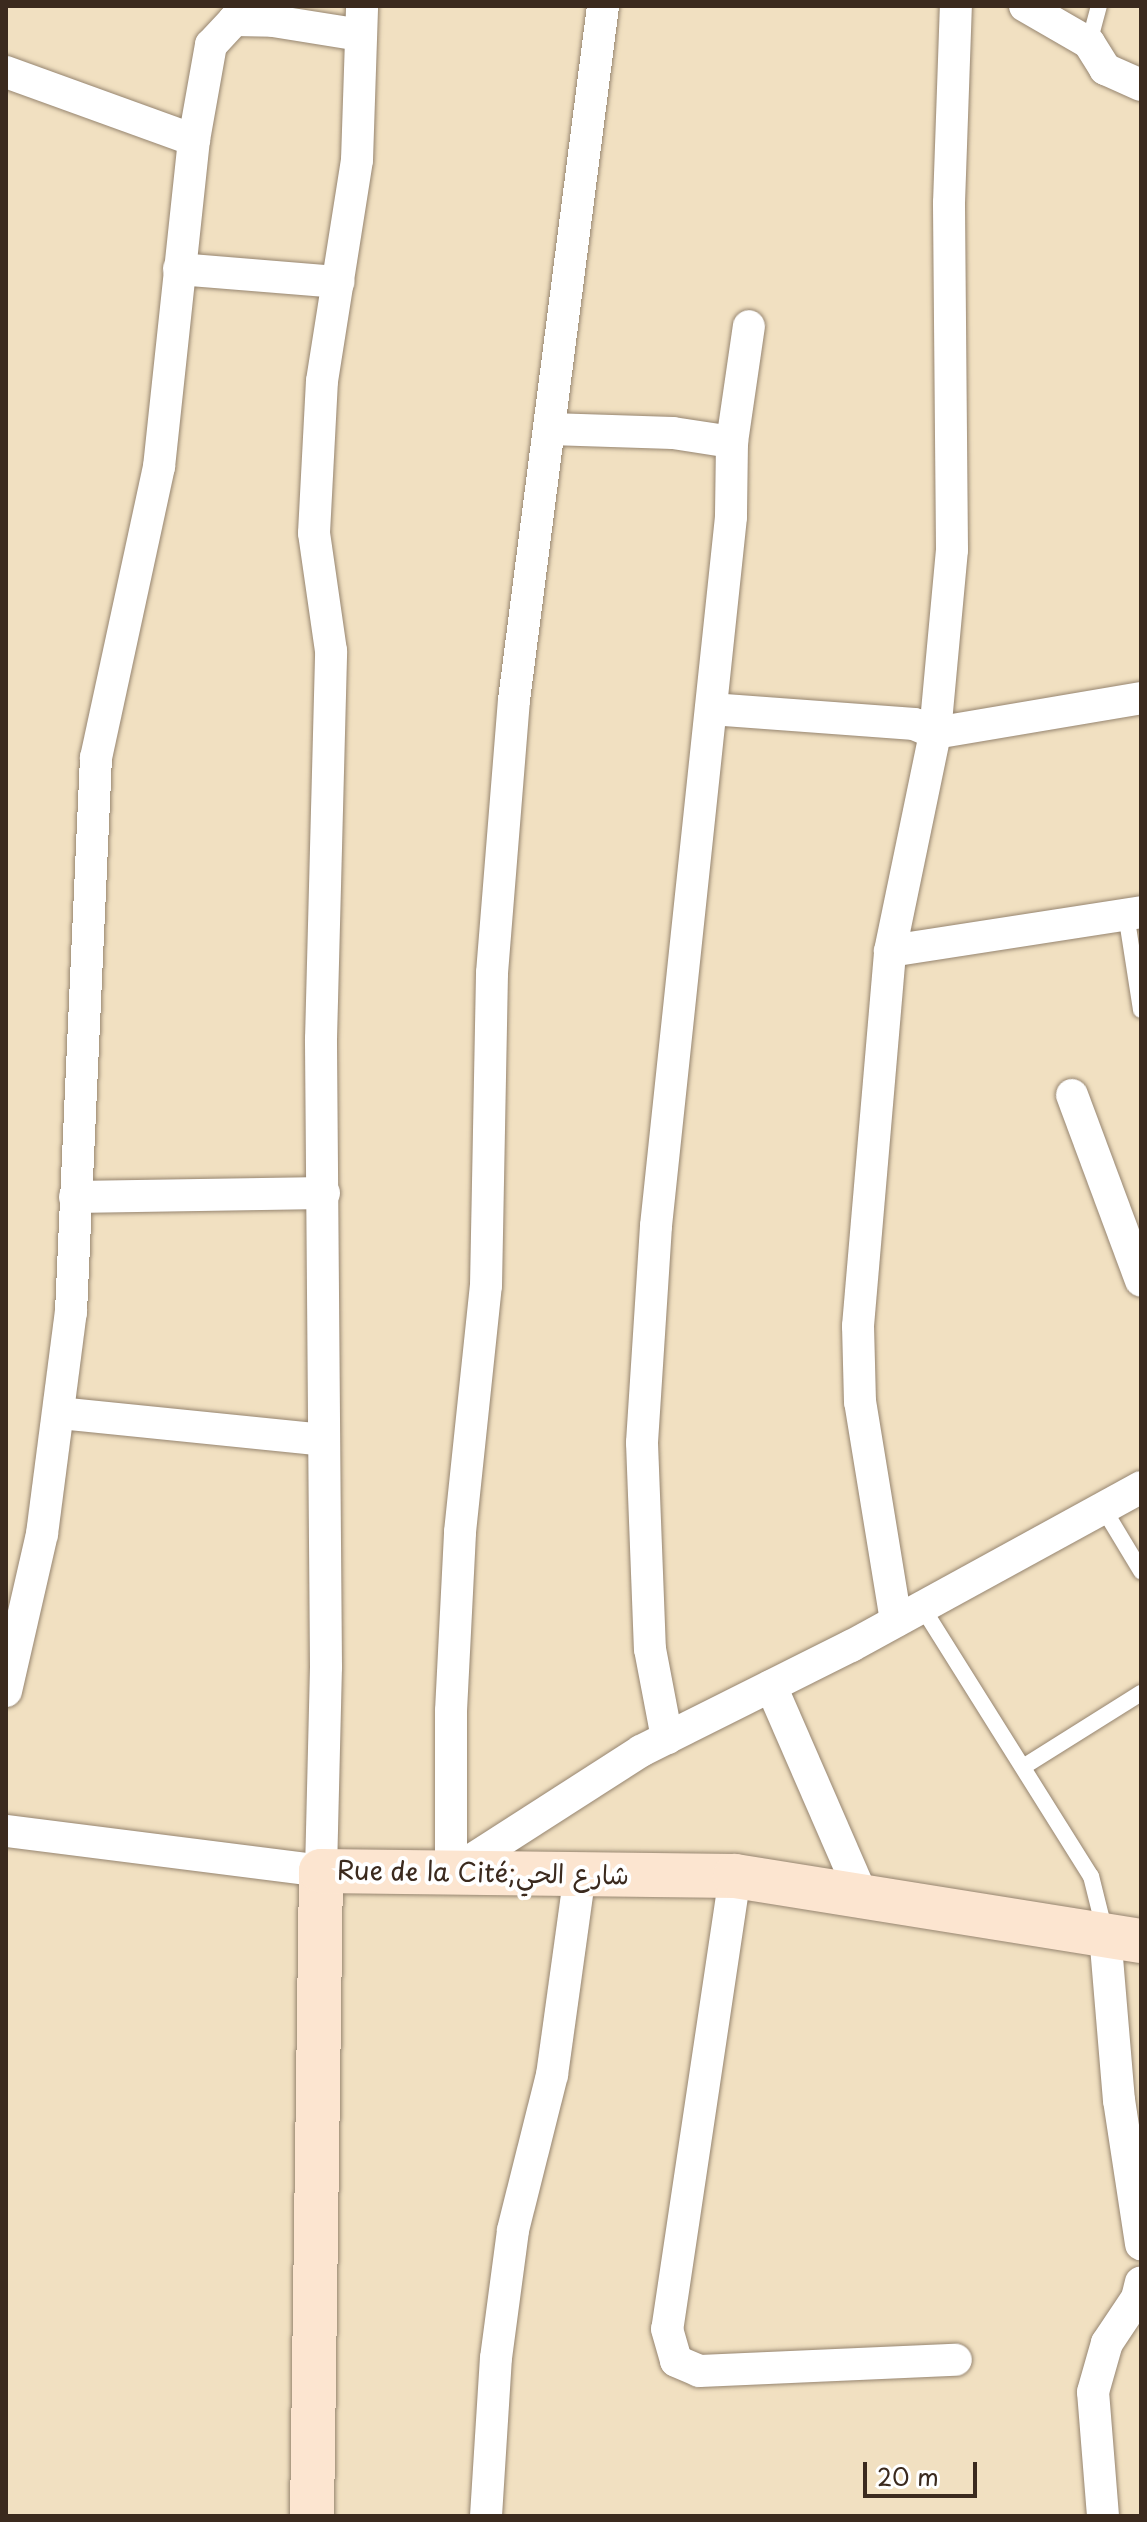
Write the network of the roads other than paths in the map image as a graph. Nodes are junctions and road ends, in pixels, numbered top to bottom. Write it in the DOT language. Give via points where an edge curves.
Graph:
graph roads {
  1 [pos="603,6"];
  2 [pos="956,6"];
  3 [pos="1025,6"];
  4 [pos="1099,6"];
  5 [pos="361,21"];
  6 [pos="1089,43"];
  7 [pos="6,72"];
  8 [pos="1141,85"];
  9 [pos="194,140"];
  10 [pos="179,269"];
  11 [pos="338,282"];
  12 [pos="749,326"];
  13 [pos="550,429"];
  14 [pos="732,442"];
  15 [pos="1141,698"];
  16 [pos="711,709"];
  17 [pos="935,733"];
  18 [pos="1133,913"];
  19 [pos="890,951"];
  20 [pos="1141,1010"];
  21 [pos="1072,1095"];
  22 [pos="324,1193"];
  23 [pos="75,1197"];
  24 [pos="1141,1281"];
  25 [pos="59,1413"];
  26 [pos="323,1440"];
  27 [pos="1141,1487"];
  28 [pos="1103,1508"];
  29 [pos="1141,1571"];
  30 [pos="909,1614"];
  31 [pos="12,1633"];
  32 [pos="771,1686"];
  33 [pos="6,1691"];
  34 [pos="1141,1693"];
  35 [pos="667,1738"];
  36 [pos="1023,1767"];
  37 [pos="6,1831"];
  38 [pos="321,1871"];
  39 [pos="451,1873"];
  40 [pos="580,1873"];
  41 [pos="735,1876"];
  42 [pos="862,1895"];
  43 [pos="1123,1938"];
  44 [pos="1141,2244"];
  45 [pos="1141,2282"];
  46 [pos="956,2360"];
  47 [pos="312,2516"];
  48 [pos="486,2516"];
  49 [pos="1103,2516"];
  1 -- 13 [label="street"];
  2 -- 17 [label="street" via="949,203 952,550"];
  3 -- 6 [label="street"];
  4 -- 6 [label="lane"];
  5 -- 9 [label="street" via="234,20 211,45"];
  5 -- 11 [label="street" via="357,160"];
  6 -- 8 [label="street" via="1105,69"];
  7 -- 9 [label="street"];
  9 -- 10 [label="street"];
  10 -- 11 [label="street"];
  10 -- 23 [label="street" via="159,467 96,758"];
  11 -- 22 [label="street" via="322,381 314,533 331,651 321,1039"];
  12 -- 14 [label="street"];
  13 -- 14 [label="street" via="673,433"];
  13 -- 39 [label="street" via="514,700 492,973 486,1286 460,1532"];
  14 -- 16 [label="street" via="731,517"];
  15 -- 17 [label="street"];
  16 -- 17 [label="street" via="914,724"];
  16 -- 35 [label="street" via="656,1226 642,1443 650,1649"];
  17 -- 19 [label="street"];
  18 -- 19 [label="street"];
  18 -- 20 [label="lane"];
  19 -- 30 [label="street" via="858,1326 860,1402"];
  21 -- 24 [label="street"];
  22 -- 23 [label="street"];
  22 -- 26 [label="street"];
  23 -- 25 [label="street" via="71,1312"];
  25 -- 26 [label="street"];
  25 -- 31 [label="street" via="42,1534"];
  26 -- 38 [label="street"];
  27 -- 28 [label="street"];
  28 -- 29 [label="lane"];
  28 -- 30 [label="street"];
  30 -- 32 [label="street"];
  30 -- 36 [label="lane"];
  31 -- 33 [label="street"];
  32 -- 35 [label="street"];
  32 -- 42 [label="street"];
  34 -- 36 [label="lane"];
  35 -- 39 [label="street"];
  36 -- 43 [label="lane"];
  37 -- 38 [label="street"];
  38 -- 39 [label="street, Rue de la Cité;شارع الحي"];
  38 -- 47 [label="street, Rue de la Cité;شارع الحي"];
  39 -- 40 [label="street, Rue de la Cité;شارع الحي"];
  40 -- 41 [label="street, Rue de la Cité;شارع الحي"];
  40 -- 48 [label="street" via="552,2075 513,2230 496,2358"];
  41 -- 42 [label="street, Rue de la Cité;شارع الحي"];
  41 -- 46 [label="street" via="667,2329 676,2361 699,2371"];
  42 -- 43 [label="street, Rue de la Cité;شارع الحي"];
  43 -- 44 [label="street" via="1119,2100"];
  45 -- 49 [label="street" via="1137,2298 1107,2343 1093,2392"];
}
